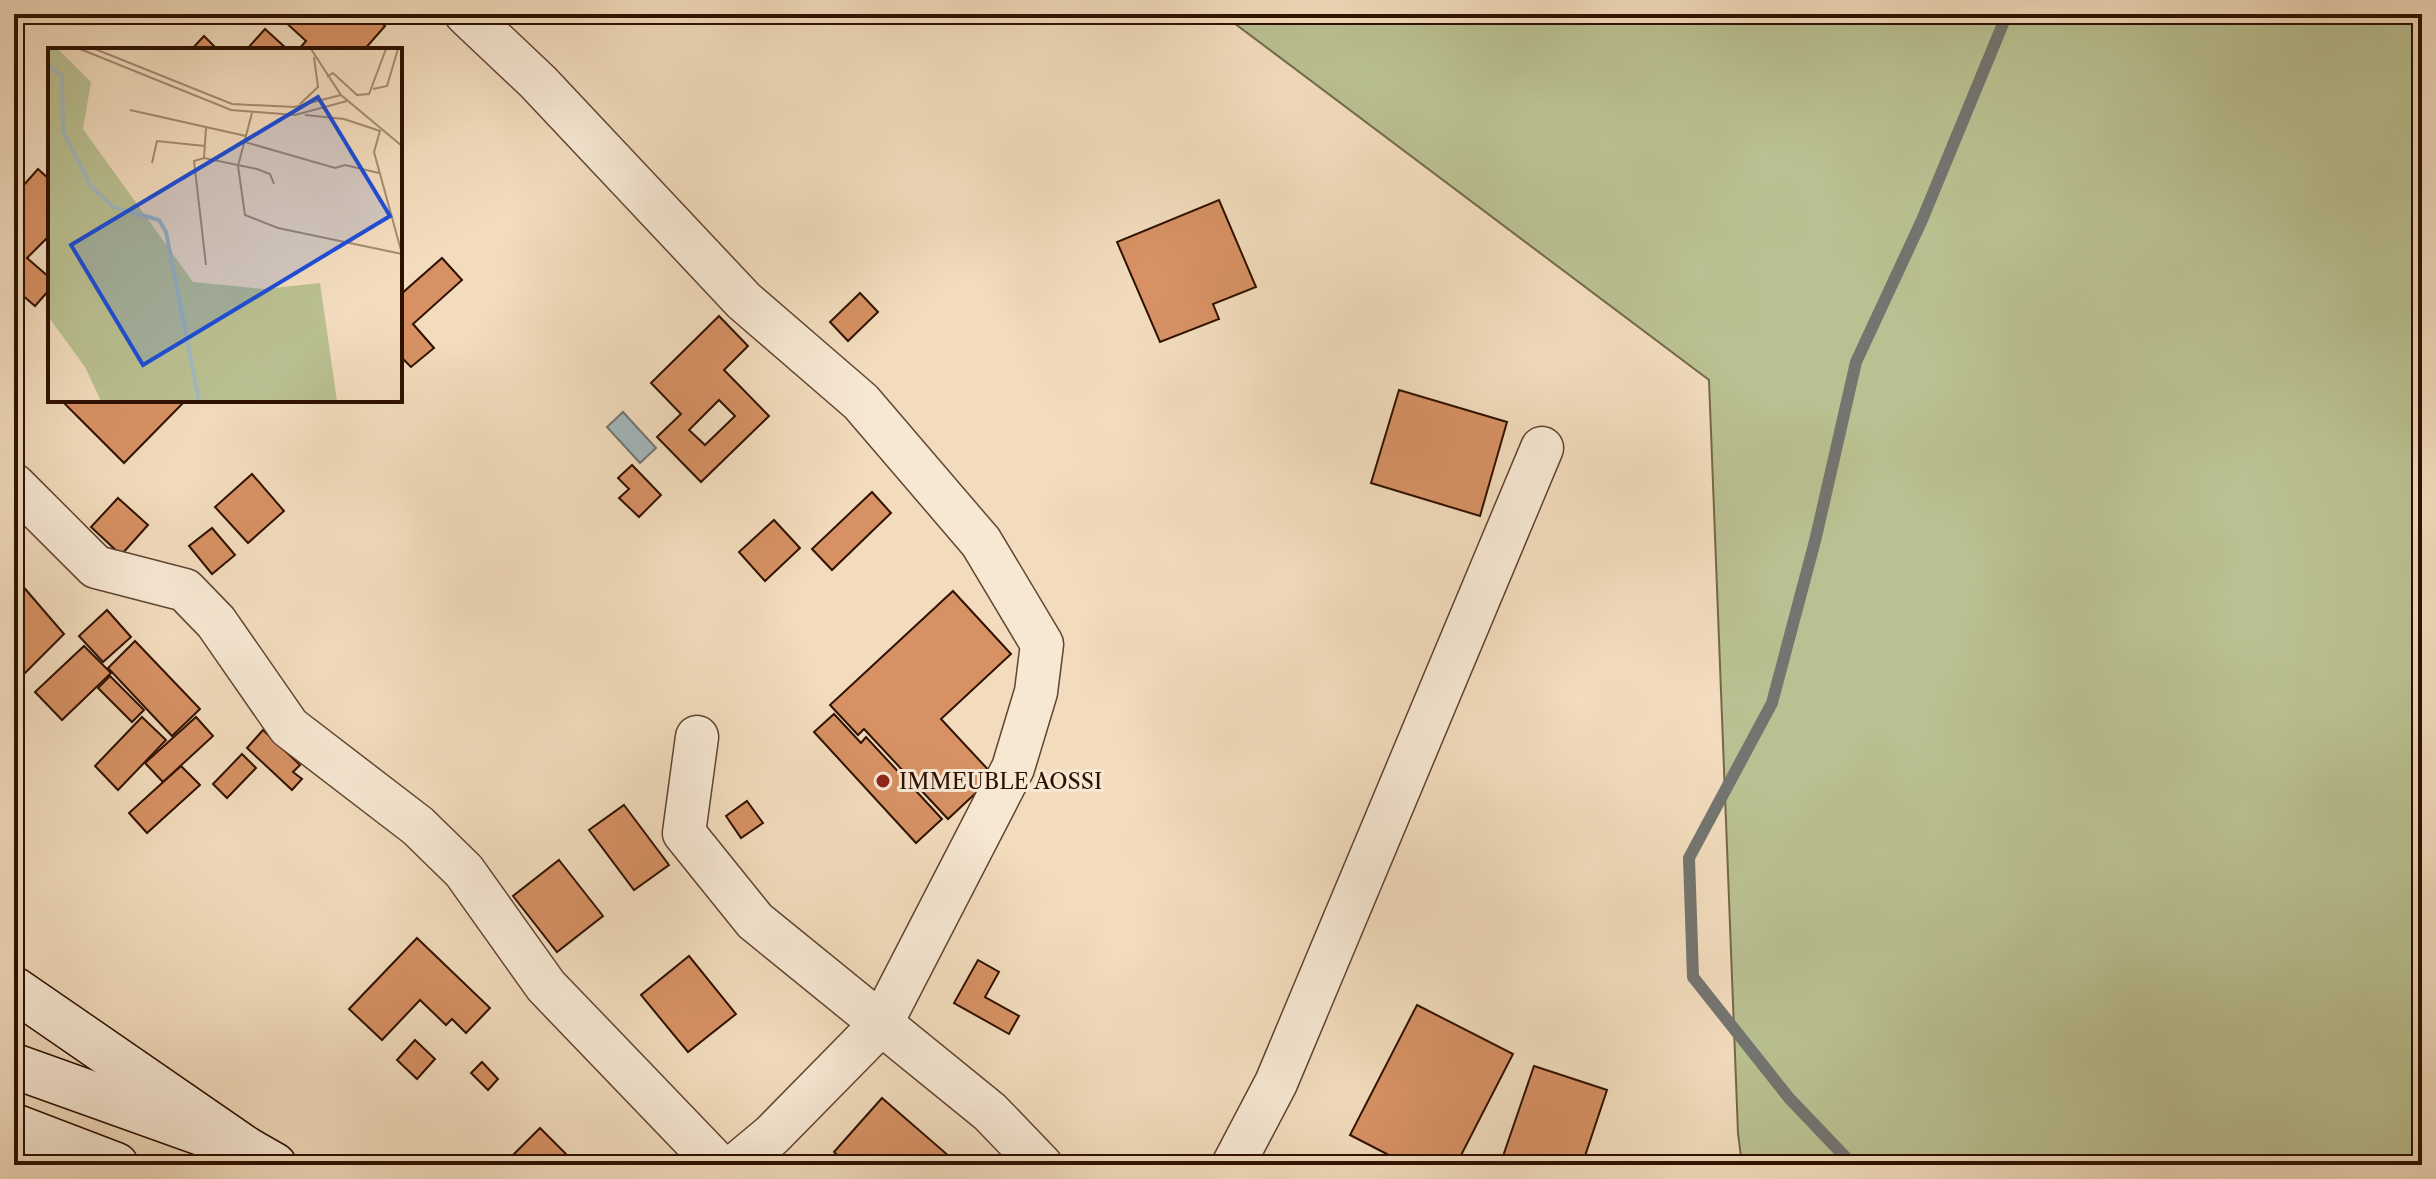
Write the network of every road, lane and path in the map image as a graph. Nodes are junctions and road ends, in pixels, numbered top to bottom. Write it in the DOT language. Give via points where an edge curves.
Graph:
graph roads {
  1 [pos="466,14"];
  2 [pos="1542,448"];
  3 [pos="14,485"];
  4 [pos="697,737"];
  5 [pos="14,989"];
  6 [pos="881,1024"];
  7 [pos="14,1066"];
  8 [pos="14,1126"];
  9 [pos="260,1157"];
  10 [pos="116,1165"];
  11 [pos="718,1165"];
  12 [pos="736,1165"];
  13 [pos="1041,1165"];
  14 [pos="1233,1165"];
  1 -- 6 [label="street" via="538,82 744,301 861,402 981,542 1042,644 1036,692 1013,768"];
  2 -- 14 [label="street" via="1276,1083"];
  3 -- 11 [label="street" via="96,567 185,590 216,622 289,727 418,826 464,871 546,986"];
  4 -- 6 [label="street" via="684,833 755,921"];
  5 -- 9 [label="street"];
  6 -- 12 [label="street"];
  6 -- 13 [label="street" via="990,1112"];
  7 -- 9 [label="street"];
  8 -- 10 [label="street"];
}
